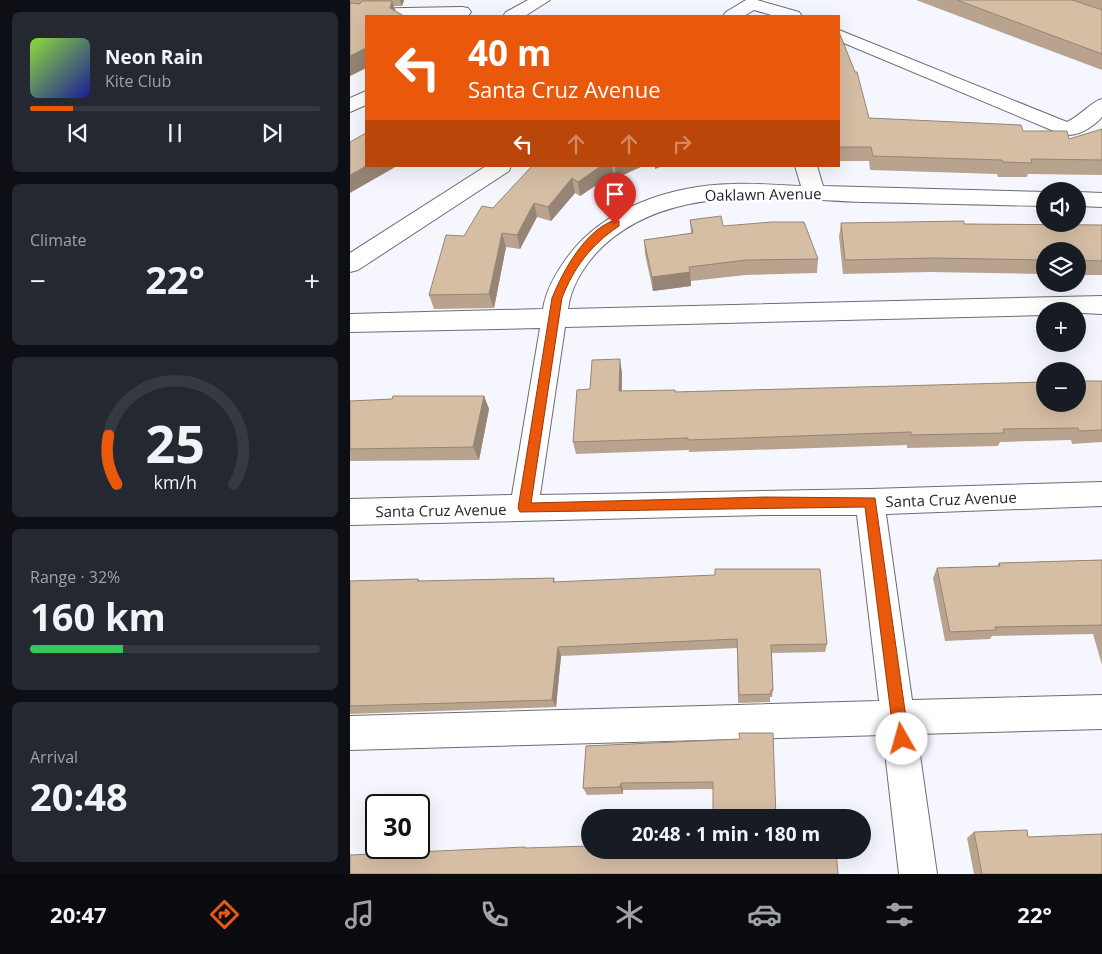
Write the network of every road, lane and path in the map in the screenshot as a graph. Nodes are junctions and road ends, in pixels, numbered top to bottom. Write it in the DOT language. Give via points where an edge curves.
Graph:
graph roads {
  1 [pos="541,0"];
  2 [pos="751,7"];
  3 [pos="463,10"];
  4 [pos="350,14"];
  5 [pos="514,15"];
  6 [pos="734,15"];
  7 [pos="788,15"];
  8 [pos="840,35"];
  9 [pos="365,98"];
  10 [pos="1102,105"];
  11 [pos="350,106"];
  12 [pos="499,167"];
  13 [pos="806,167"];
  14 [pos="814,192"];
  15 [pos="1036,199"];
  16 [pos="1086,200"];
  17 [pos="1102,200"];
  18 [pos="350,264"];
  19 [pos="1102,305"];
  20 [pos="554,317"];
  21 [pos="350,322"];
  22 [pos="1102,494"];
  23 [pos="870,502"];
  24 [pos="524,508"];
  25 [pos="350,512"];
  26 [pos="1102,712"];
  27 [pos="899,720"];
  28 [pos="350,733"];
  29 [pos="918,874"];
  1 -- 5 [label="street"];
  2 -- 6 [label="street"];
  2 -- 7 [label="street"];
  3 -- 4 [label="street"];
  8 -- 10 [label="street" via="1068,130 1088,120"];
  9 -- 11 [label="street"];
  12 -- 18 [label="street"];
  13 -- 14 [label="street"];
  14 -- 15 [label="street, Oaklawn Avenue"];
  14 -- 20 [label="street, Oaklawn Avenue" via="700,194 642,210 599,235 580,254 566,275"];
  16 -- 17 [label="street"];
  19 -- 20 [label="street"];
  20 -- 21 [label="street"];
  20 -- 24 [label="street, Oaklawn Avenue"];
  22 -- 23 [label="street, Santa Cruz Avenue"];
  23 -- 24 [label="street, Santa Cruz Avenue"];
  23 -- 27 [label="street"];
  24 -- 25 [label="street, Santa Cruz Avenue"];
  26 -- 27 [label="street"];
  27 -- 28 [label="street"];
  27 -- 29 [label="street"];
}
